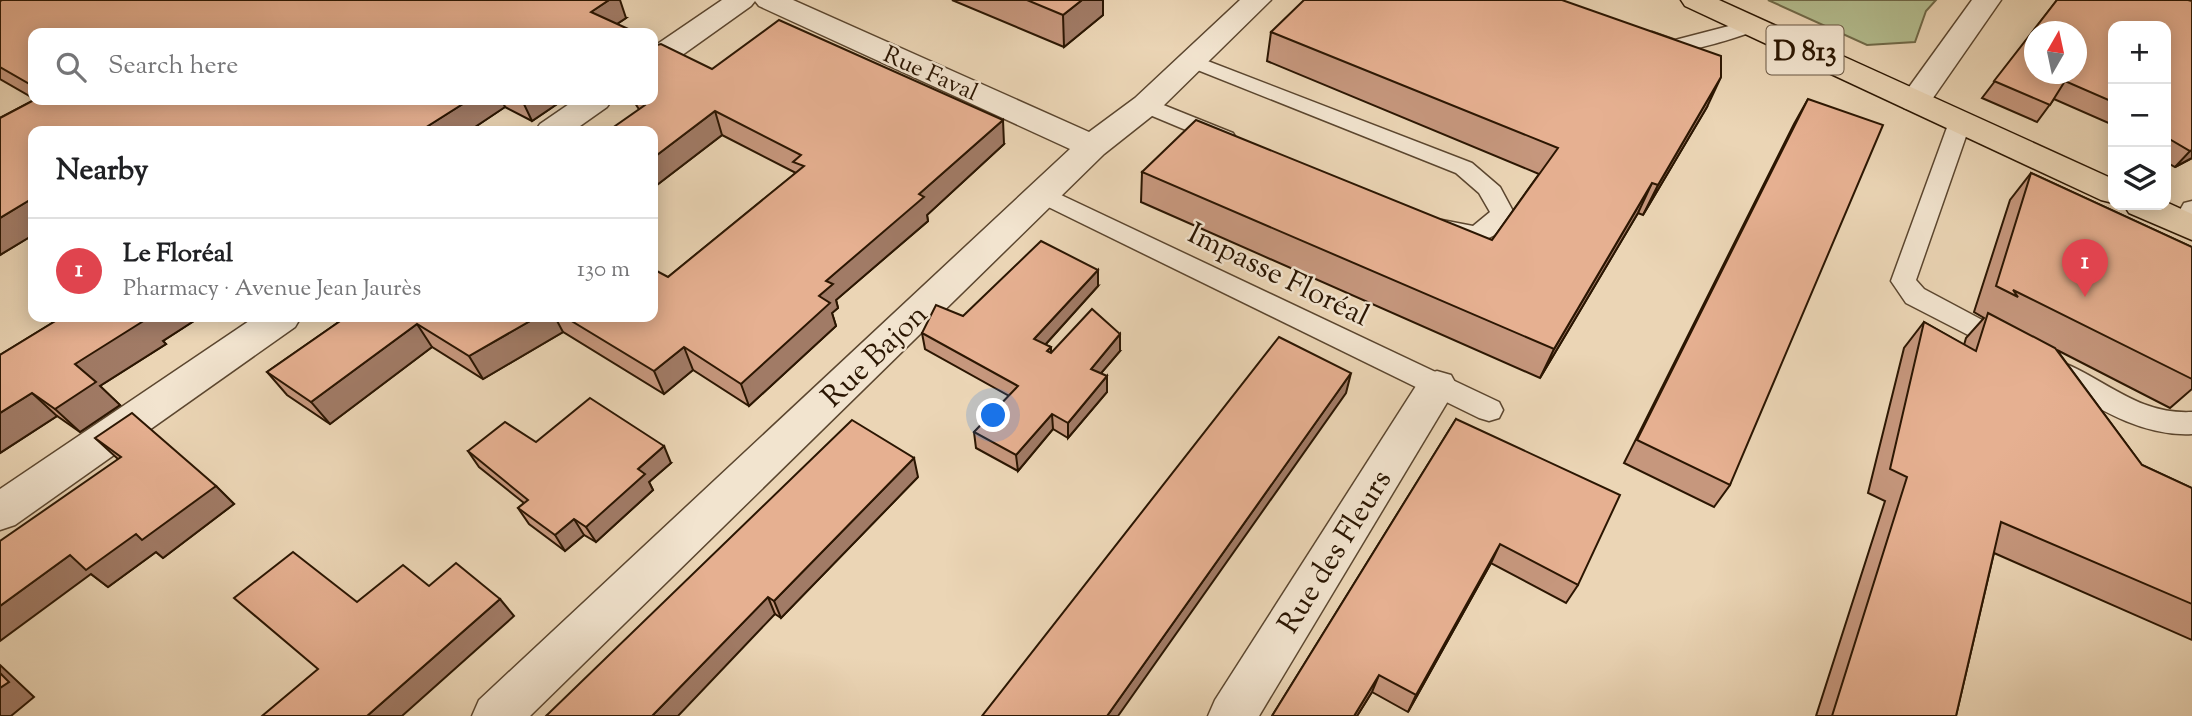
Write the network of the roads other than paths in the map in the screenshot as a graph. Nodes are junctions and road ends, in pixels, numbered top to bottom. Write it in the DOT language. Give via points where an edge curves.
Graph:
graph roads {
  1 [pos="741,0"];
  2 [pos="769,0"];
  3 [pos="1257,0"];
  4 [pos="1695,0"];
  5 [pos="1987,0"];
  6 [pos="1752,26"];
  7 [pos="1639,33"];
  8 [pos="658,58"];
  9 [pos="1192,61"];
  10 [pos="1915,101"];
  11 [pos="589,105"];
  12 [pos="1146,105"];
  13 [pos="1960,122"];
  14 [pos="558,126"];
  15 [pos="1092,146"];
  16 [pos="1248,147"];
  17 [pos="2108,190"];
  18 [pos="1041,194"];
  19 [pos="2157,210"];
  20 [pos="2189,220"];
  21 [pos="1428,222"];
  22 [pos="275,322"];
  23 [pos="1437,386"];
  24 [pos="1489,410"];
  25 [pos="2192,423"];
  26 [pos="0,512"];
  27 [pos="496,716"];
  28 [pos="1231,716"];
  1 -- 8 [label="street"];
  2 -- 15 [label="street, Rue Faval"];
  3 -- 9 [label="street, Rue Bajon"];
  4 -- 6 [label="main road, D 813"];
  5 -- 10 [label="street"];
  6 -- 7 [label="lane" via="1674,47"];
  6 -- 10 [label="main road, D 813"];
  9 -- 12 [label="street, Rue Bajon"];
  9 -- 21 [label="lane" via="1464,168 1491,188 1502,214 1486,232 1472,235"];
  10 -- 13 [label="main road, D 813"];
  11 -- 14 [label="street"];
  12 -- 15 [label="street, Rue Bajon"];
  12 -- 16 [label="lane"];
  13 -- 17 [label="main road, D 813"];
  13 -- 25 [label="lane" via="1903,281 1915,296 2140,416 2180,425"];
  15 -- 18 [label="street, Rue Bajon"];
  18 -- 23 [label="lane, Impasse Floréal"];
  18 -- 27 [label="street, Rue Bajon"];
  19 -- 20 [label="main road"];
  22 -- 26 [label="street"];
  23 -- 24 [label="lane, Impasse Floréal"];
  23 -- 28 [label="street, Rue des Fleurs"];
}
